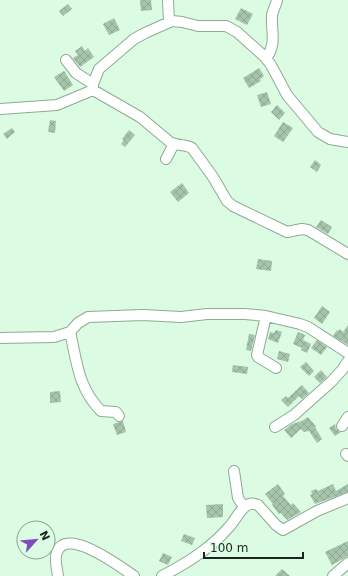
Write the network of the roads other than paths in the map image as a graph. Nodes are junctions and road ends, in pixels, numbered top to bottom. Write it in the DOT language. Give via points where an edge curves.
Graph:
graph roads {
  1 [pos="168,0"];
  2 [pos="277,0"];
  3 [pos="169,22"];
  4 [pos="266,59"];
  5 [pos="66,60"];
  6 [pos="93,87"];
  7 [pos="0,109"];
  8 [pos="348,142"];
  9 [pos="174,144"];
  10 [pos="166,159"];
  11 [pos="348,254"];
  12 [pos="266,316"];
  13 [pos="70,332"];
  14 [pos="0,338"];
  15 [pos="348,353"];
  16 [pos="348,361"];
  17 [pos="276,368"];
  18 [pos="119,416"];
  19 [pos="348,417"];
  20 [pos="342,426"];
  21 [pos="275,427"];
  22 [pos="234,471"];
  23 [pos="348,498"];
  24 [pos="244,507"];
  25 [pos="348,563"];
  26 [pos="58,576"];
  27 [pos="134,576"];
  28 [pos="162,576"];
  29 [pos="333,576"];
  1 -- 3 [label="street"];
  2 -- 4 [label="street" via="272,15 273,42"];
  3 -- 4 [label="street" via="229,27"];
  3 -- 6 [label="street" via="134,39 110,59 99,69"];
  4 -- 8 [label="street" via="287,95 316,130 330,139"];
  5 -- 6 [label="street" via="76,73"];
  6 -- 7 [label="street" via="57,104"];
  6 -- 9 [label="street" via="140,117"];
  9 -- 10 [label="street"];
  9 -- 11 [label="street" via="192,148 227,201 233,206 287,232 308,230"];
  12 -- 13 [label="street" via="207,314 181,317 88,317"];
  12 -- 15 [label="street" via="303,325"];
  12 -- 17 [label="street" via="257,355"];
  13 -- 14 [label="street" via="54,337"];
  13 -- 18 [label="street" via="85,391 101,411 116,412"];
  16 -- 21 [label="street" via="331,382 294,416"];
  19 -- 20 [label="street"];
  22 -- 24 [label="street" via="238,498"];
  23 -- 24 [label="street" via="317,511 283,530 258,505 247,504"];
  24 -- 28 [label="street" via="231,526 212,545"];
  25 -- 29 [label="street"];
  26 -- 27 [label="street" via="57,551 69,543 94,551"];
}
